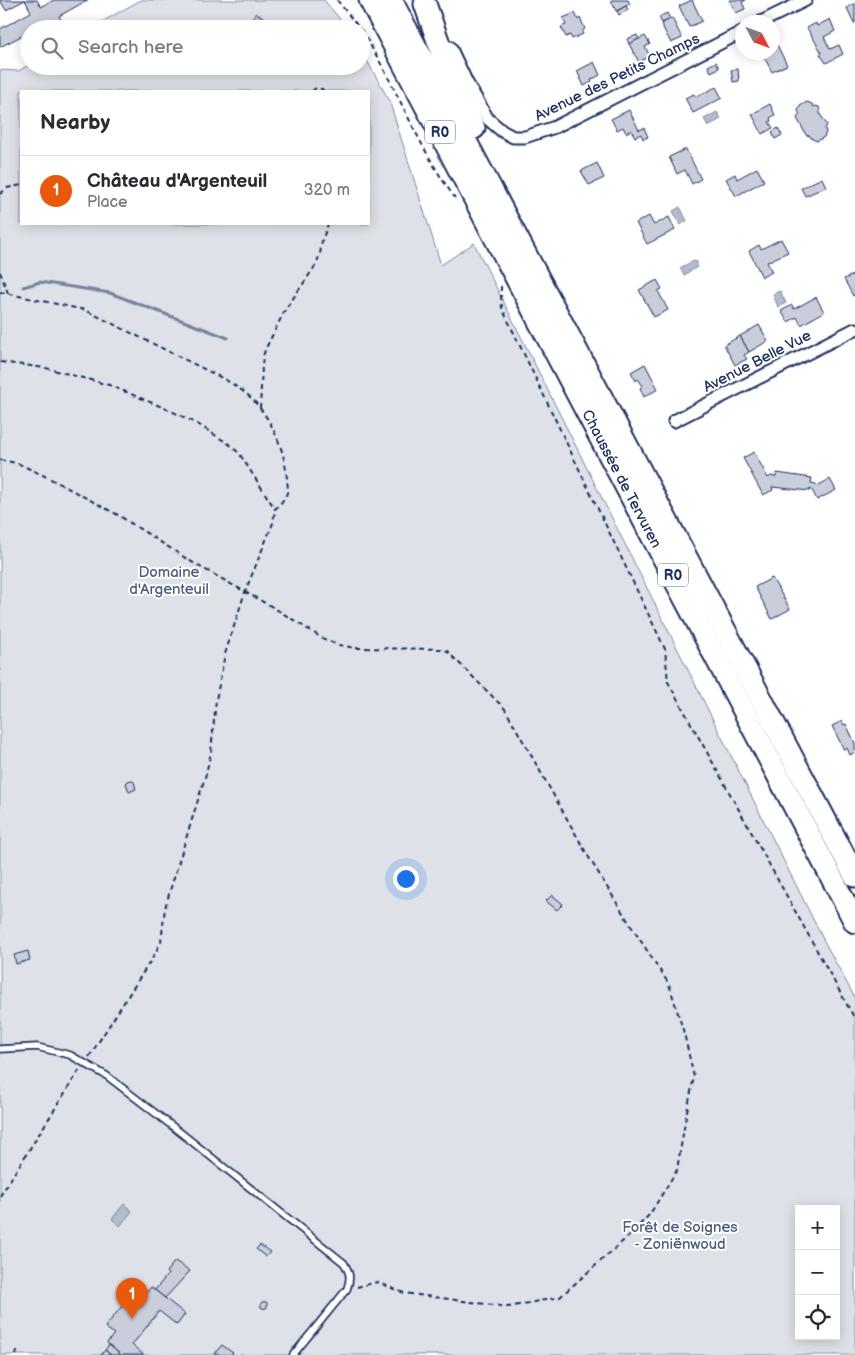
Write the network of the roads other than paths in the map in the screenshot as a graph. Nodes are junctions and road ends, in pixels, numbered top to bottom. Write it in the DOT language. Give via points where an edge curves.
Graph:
graph roads {
  1 [pos="356,0"];
  2 [pos="370,0"];
  3 [pos="391,0"];
  4 [pos="806,0"];
  5 [pos="425,4"];
  6 [pos="775,15"];
  7 [pos="395,27"];
  8 [pos="735,36"];
  9 [pos="481,169"];
  10 [pos="855,328"];
  11 [pos="674,421"];
  12 [pos="855,876"];
  13 [pos="855,922"];
  14 [pos="0,1049"];
  15 [pos="293,1355"];
  1 -- 7 [label="highway" via="366,15"];
  2 -- 7 [label="highway, R0"];
  3 -- 7 [label="highway, R0"];
  4 -- 6 [label="street"];
  5 -- 8 [label="street, Avenue des Petits Champs" via="488,119 513,137 525,137 555,127"];
  5 -- 9 [label="highway" via="450,75 479,140"];
  7 -- 9 [label="highway, R0"];
  7 -- 13 [label="highway, Chaussée de Tervuren / R0" via="495,237"];
  9 -- 12 [label="highway, Chaussée de Tervuren / R0"];
  10 -- 11 [label="street, Avenue Belle Vue"];
  14 -- 15 [label="lane" via="37,1047 70,1055 107,1076 344,1263 349,1271 347,1289"];
}
